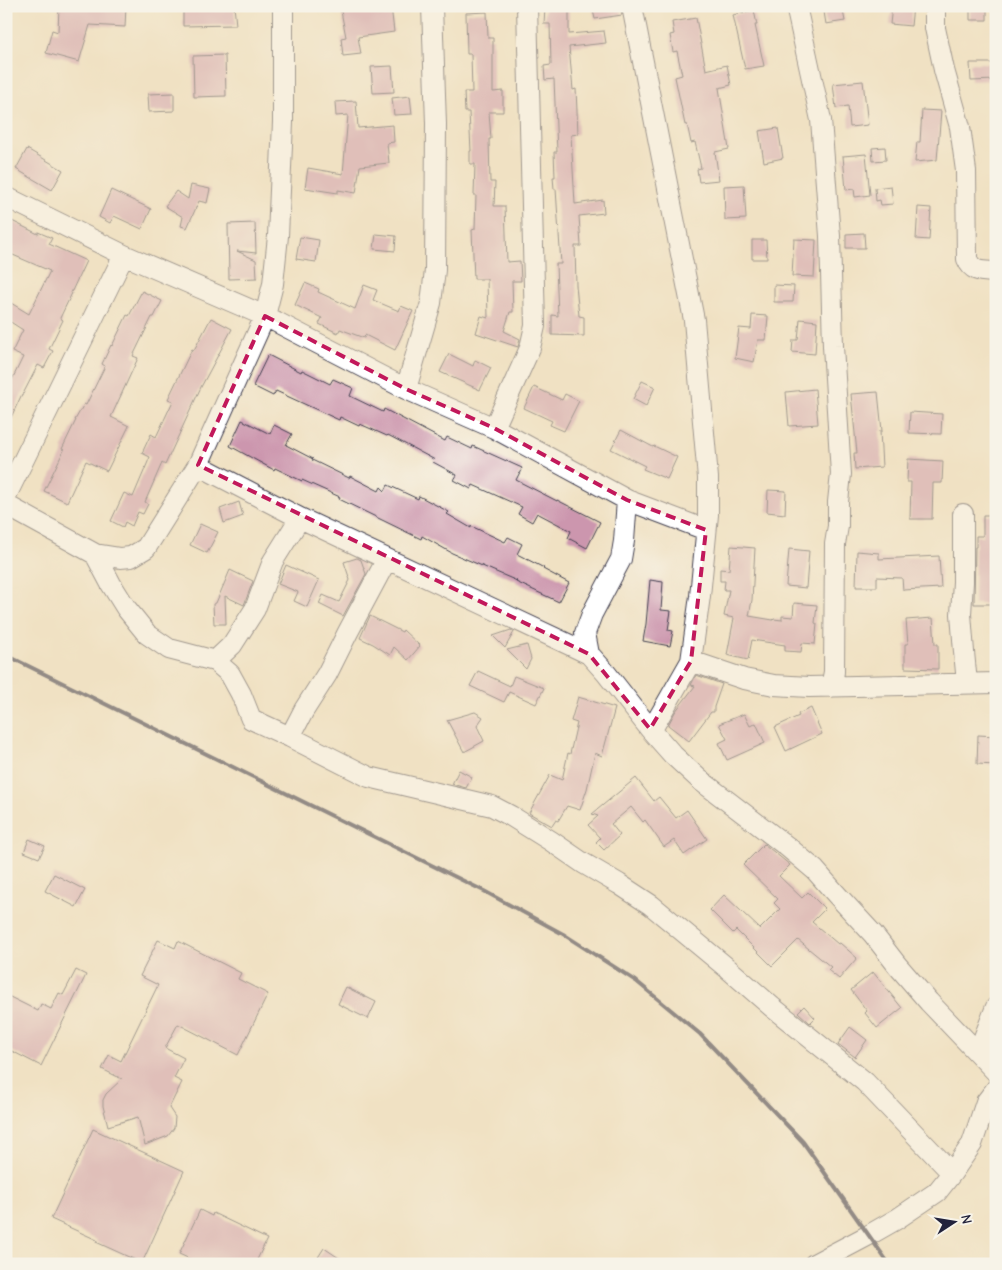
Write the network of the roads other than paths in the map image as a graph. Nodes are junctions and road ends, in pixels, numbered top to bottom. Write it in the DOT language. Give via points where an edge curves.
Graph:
graph roads {
  1 [pos="283,6"];
  2 [pos="432,6"];
  3 [pos="527,6"];
  4 [pos="632,6"];
  5 [pos="796,6"];
  6 [pos="935,6"];
  7 [pos="6,198"];
  8 [pos="124,255"];
  9 [pos="996,272"];
  10 [pos="265,316"];
  11 [pos="406,389"];
  12 [pos="494,428"];
  13 [pos="198,465"];
  14 [pos="6,496"];
  15 [pos="626,500"];
  16 [pos="6,505"];
  17 [pos="963,514"];
  18 [pos="300,518"];
  19 [pos="706,530"];
  20 [pos="95,554"];
  21 [pos="387,559"];
  22 [pos="589,654"];
  23 [pos="215,661"];
  24 [pos="691,661"];
  25 [pos="996,682"];
  26 [pos="967,683"];
  27 [pos="831,687"];
  28 [pos="650,729"];
  29 [pos="290,737"];
  30 [pos="996,1007"];
  31 [pos="978,1053"];
  32 [pos="996,1072"];
  33 [pos="996,1089"];
  34 [pos="952,1173"];
  35 [pos="814,1264"];
  1 -- 10 [label="street" via="283,122 278,236 273,284"];
  2 -- 11 [label="street" via="436,124 435,270 430,303"];
  3 -- 12 [label="street" via="535,326 530,348"];
  4 -- 19 [label="street" via="694,320 708,478"];
  5 -- 27 [label="street" via="821,120 830,236 840,474"];
  6 -- 9 [label="street" via="935,28 960,127 966,171 967,259 975,270"];
  7 -- 8 [label="street"];
  8 -- 10 [label="street"];
  8 -- 14 [label="street"];
  10 -- 11 [label="street"];
  10 -- 13 [label="street"];
  11 -- 12 [label="street"];
  12 -- 15 [label="street"];
  13 -- 18 [label="street"];
  13 -- 20 [label="street" via="146,548 120,558"];
  15 -- 19 [label="street"];
  15 -- 22 [label="street" via="621,559 585,633"];
  16 -- 20 [label="street"];
  17 -- 26 [label="street" via="961,614"];
  18 -- 21 [label="street"];
  18 -- 23 [label="street" via="273,561 255,609 232,645"];
  19 -- 24 [label="street"];
  20 -- 23 [label="street" via="126,608 147,634 169,649"];
  21 -- 22 [label="street"];
  21 -- 29 [label="street" via="328,674"];
  22 -- 28 [label="street"];
  23 -- 29 [label="street" via="230,674 251,719"];
  24 -- 27 [label="street" via="744,679 774,685"];
  24 -- 28 [label="street" via="656,724"];
  25 -- 26 [label="street"];
  26 -- 27 [label="street"];
  28 -- 31 [label="street" via="700,780 815,870 929,1002"];
  29 -- 34 [label="street" via="369,777 492,806 651,905 865,1082"];
  30 -- 31 [label="street"];
  31 -- 32 [label="street"];
  33 -- 34 [label="street" via="986,1102 972,1144"];
  34 -- 35 [label="street" via="937,1192 913,1208"];
}
